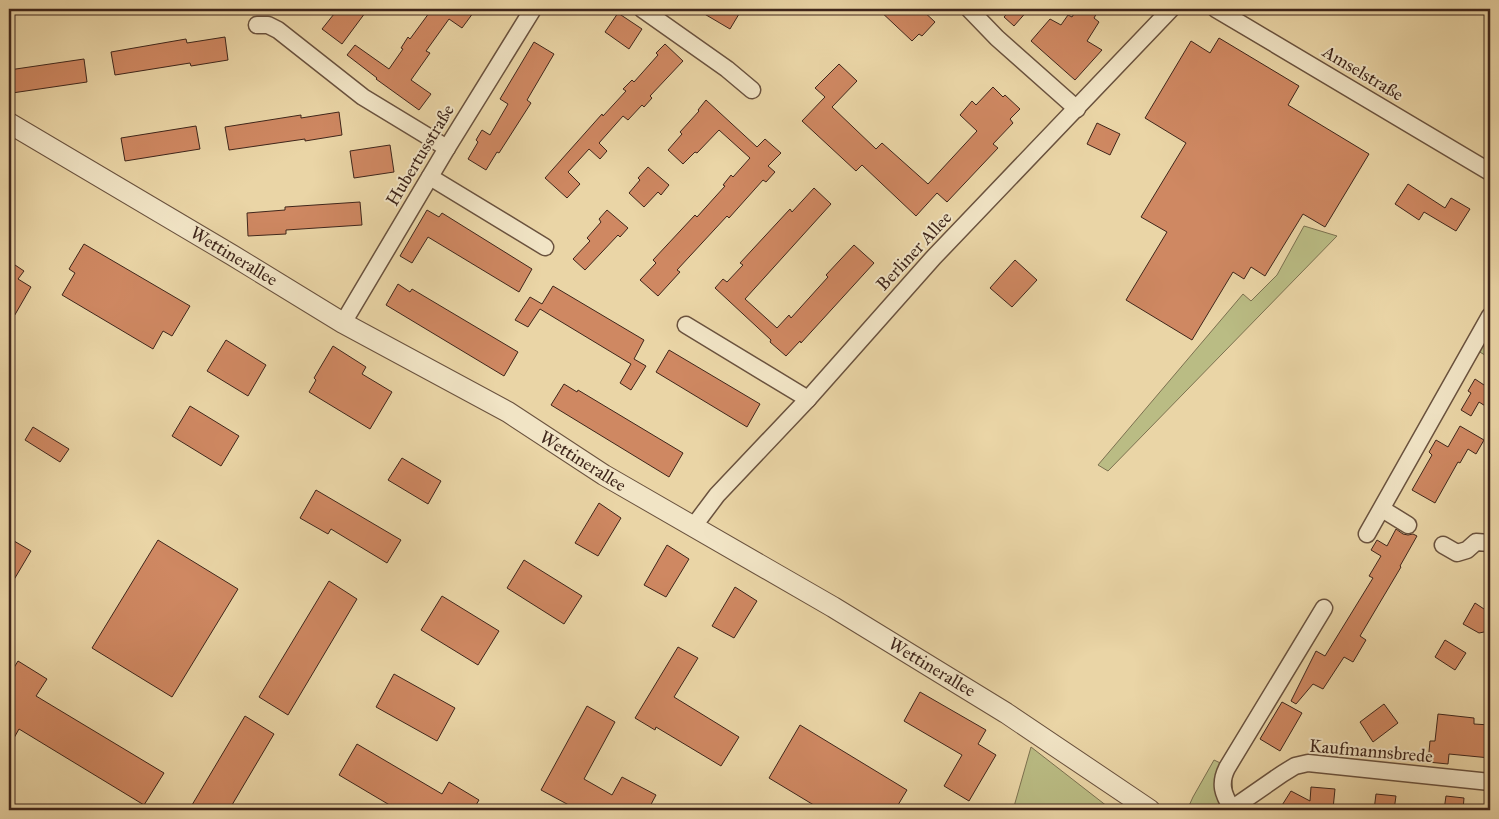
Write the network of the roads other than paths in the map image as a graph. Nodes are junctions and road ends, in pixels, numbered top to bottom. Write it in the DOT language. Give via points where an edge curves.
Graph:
graph roads {
  1 [pos="533,9"];
  2 [pos="642,9"];
  3 [pos="969,9"];
  4 [pos="1171,9"];
  5 [pos="1216,9"];
  6 [pos="257,25"];
  7 [pos="752,90"];
  8 [pos="1077,109"];
  9 [pos="9,123"];
  10 [pos="447,148"];
  11 [pos="1490,172"];
  12 [pos="430,176"];
  13 [pos="545,247"];
  14 [pos="1490,316"];
  15 [pos="343,323"];
  16 [pos="686,325"];
  17 [pos="808,399"];
  18 [pos="1382,509"];
  19 [pos="1408,524"];
  20 [pos="693,528"];
  21 [pos="1367,534"];
  22 [pos="1490,543"];
  23 [pos="1443,545"];
  24 [pos="1324,608"];
  25 [pos="1490,782"];
  26 [pos="1150,810"];
  27 [pos="1231,810"];
  1 -- 10 [label="street, Hubertusstraße"];
  2 -- 7 [label="street"];
  3 -- 8 [label="street"];
  4 -- 8 [label="street, Berliner Allee"];
  5 -- 11 [label="street, Amselstraße"];
  6 -- 10 [label="street" via="268,25 278,30 363,97"];
  8 -- 17 [label="street, Berliner Allee" via="934,257"];
  9 -- 15 [label="street, Wettinerallee"];
  10 -- 12 [label="street, Hubertusstraße"];
  12 -- 13 [label="street"];
  12 -- 15 [label="street, Hubertusstraße"];
  14 -- 18 [label="street"];
  15 -- 20 [label="street, Wettinerallee" via="508,412"];
  16 -- 17 [label="street"];
  17 -- 20 [label="street, Berliner Allee" via="717,495"];
  18 -- 19 [label="street"];
  18 -- 21 [label="street"];
  20 -- 26 [label="street, Wettinerallee" via="833,607 1006,713"];
  22 -- 23 [label="street" via="1476,542 1457,553"];
  24 -- 27 [label="street, Kaufmannsbrede" via="1226,768 1222,788"];
  25 -- 27 [label="street, Kaufmannsbrede" via="1308,763 1295,766"];
}
